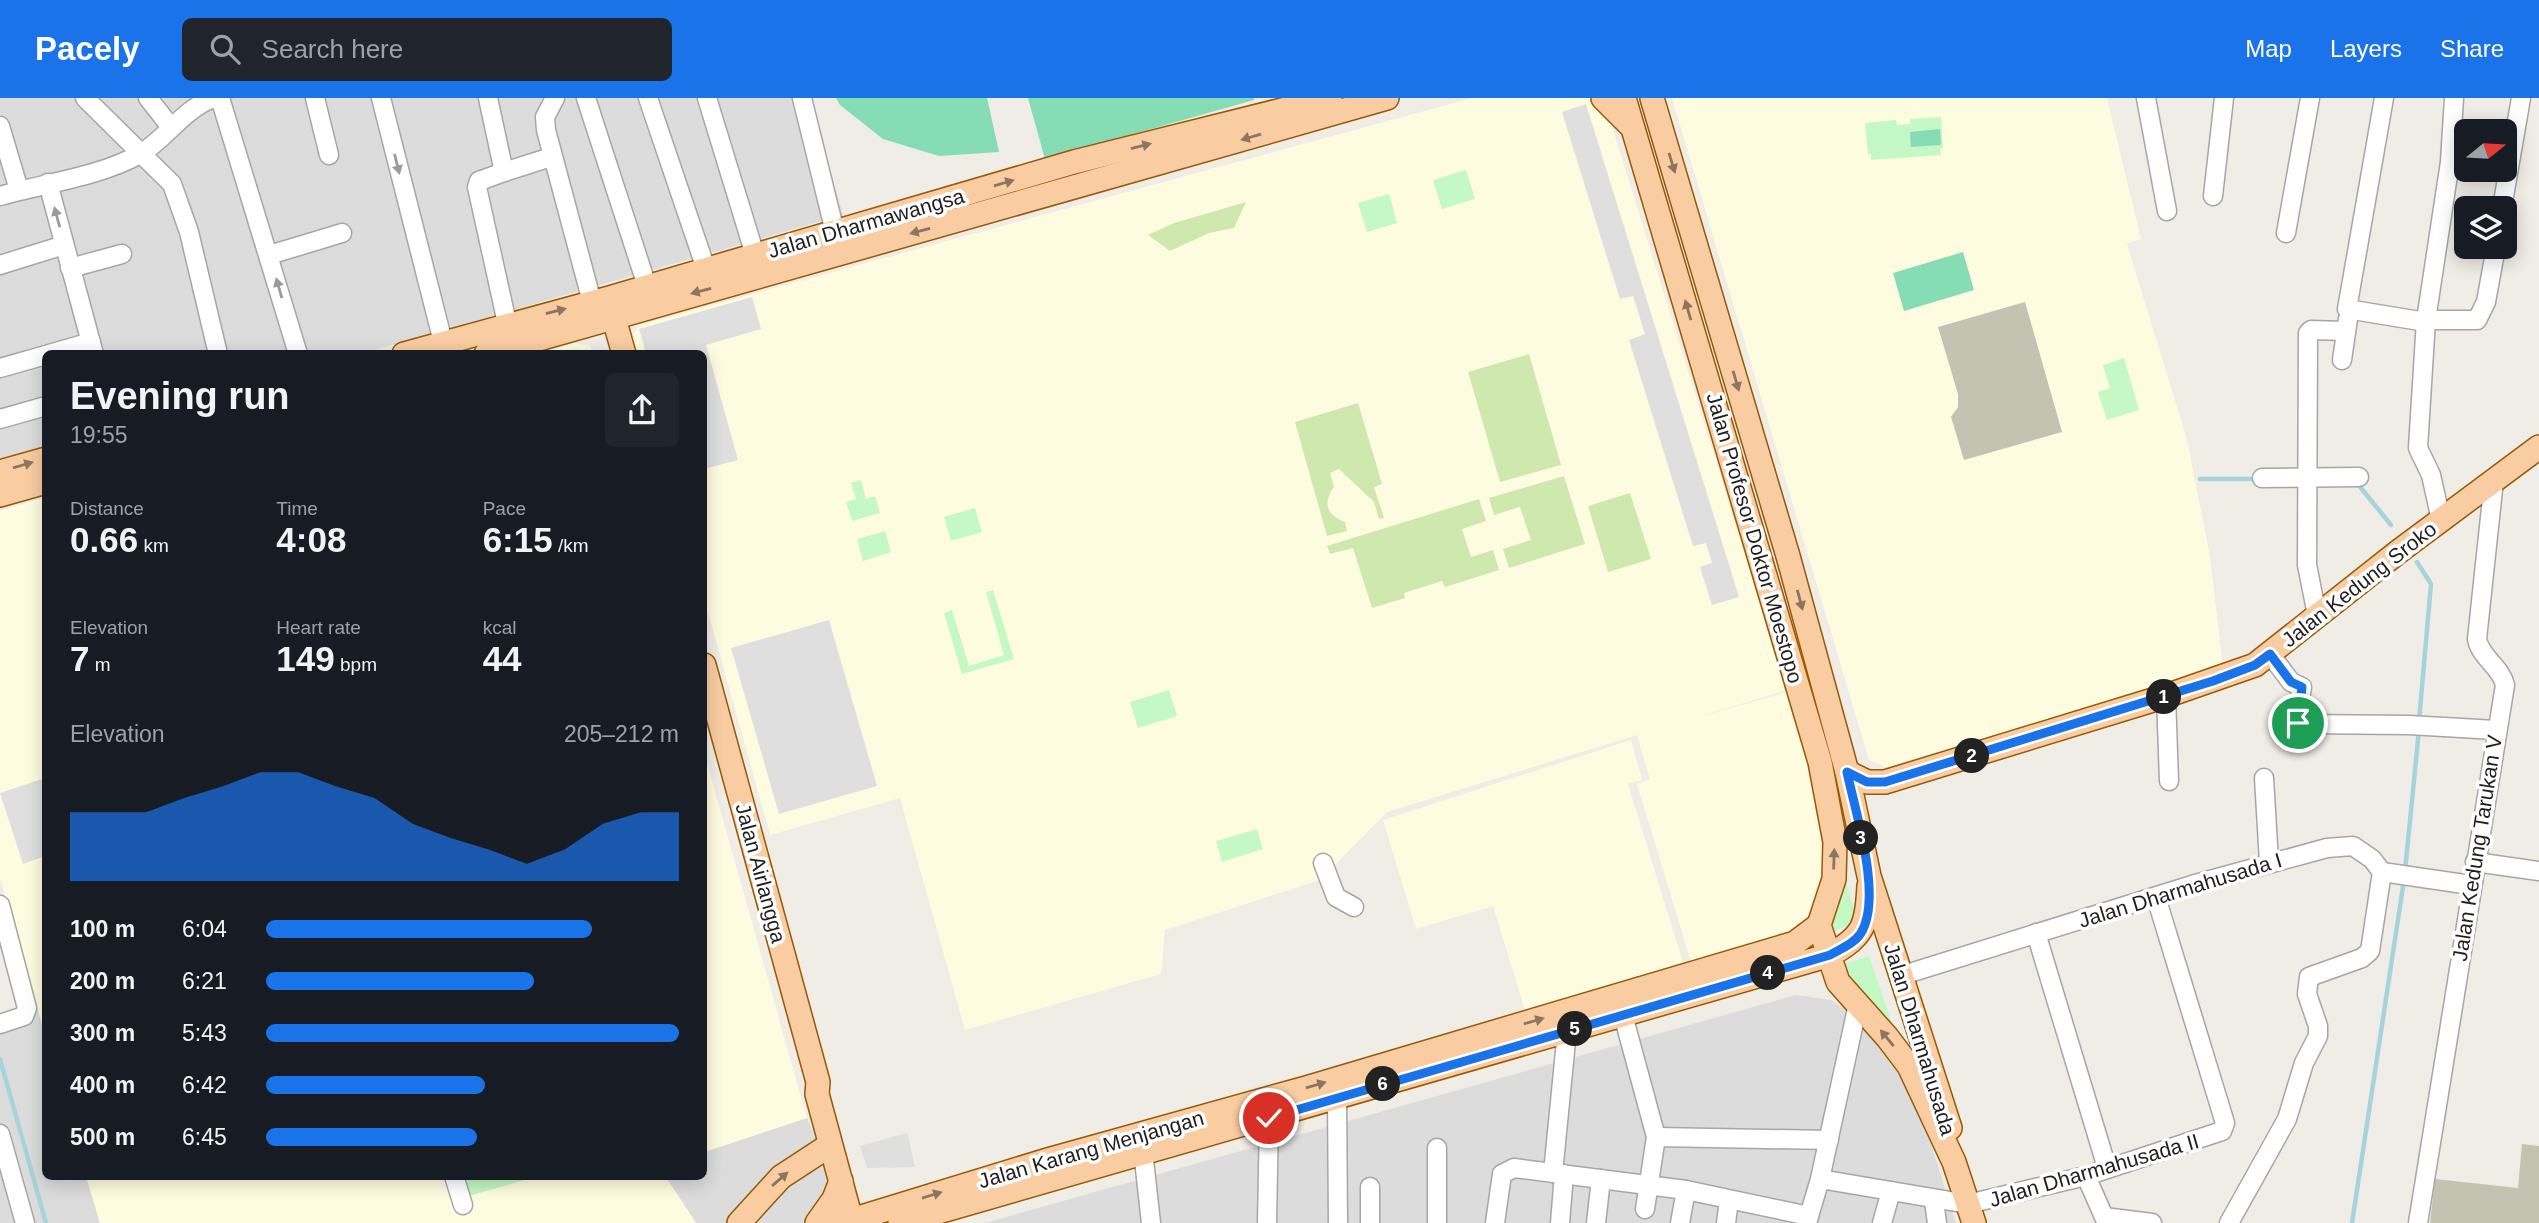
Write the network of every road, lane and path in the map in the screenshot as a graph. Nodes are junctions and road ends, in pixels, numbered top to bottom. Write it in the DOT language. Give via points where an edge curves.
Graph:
graph roads {
  1 [pos="85,98"];
  2 [pos="148,98"];
  3 [pos="211,98"];
  4 [pos="220,98"];
  5 [pos="315,98"];
  6 [pos="381,98"];
  7 [pos="488,98"];
  8 [pos="555,98"];
  9 [pos="586,98"];
  10 [pos="648,98"];
  11 [pos="707,98"];
  12 [pos="802,98"];
  13 [pos="1330,98"];
  14 [pos="1387,98"];
  15 [pos="1603,98"];
  16 [pos="1624,98"];
  17 [pos="2146,98"];
  18 [pos="2224,98"];
  19 [pos="2310,98"];
  20 [pos="2384,98"];
  21 [pos="2454,98"];
  22 [pos="2521,98"];
  23 [pos="1296,102"];
  24 [pos="1655,102"];
  25 [pos="170,126"];
  26 [pos="0,127"];
  27 [pos="1636,131"];
  28 [pos="142,153"];
  29 [pos="329,155"];
  30 [pos="551,157"];
  31 [pos="504,172"];
  32 [pos="1077,173"];
  33 [pos="48,183"];
  34 [pos="19,190"];
  35 [pos="0,196"];
  36 [pos="2213,196"];
  37 [pos="2504,196"];
  38 [pos="2167,211"];
  39 [pos="889,228"];
  40 [pos="835,232"];
  41 [pos="342,233"];
  42 [pos="2286,233"];
  43 [pos="64,245"];
  44 [pos="122,254"];
  45 [pos="270,255"];
  46 [pos="754,255"];
  47 [pos="2494,259"];
  48 [pos="0,265"];
  49 [pos="70,268"];
  50 [pos="706,269"];
  51 [pos="647,286"];
  52 [pos="603,307"];
  53 [pos="2349,312"];
  54 [pos="2426,321"];
  55 [pos="507,323"];
  56 [pos="2346,331"];
  57 [pos="443,342"];
  58 [pos="92,348"];
  59 [pos="217,350"];
  60 [pos="297,350"];
  61 [pos="417,350"];
  62 [pos="496,350"];
  63 [pos="611,350"];
  64 [pos="622,350"];
  65 [pos="42,355"];
  66 [pos="2342,360"];
  67 [pos="0,368"];
  68 [pos="42,407"];
  69 [pos="0,419"];
  70 [pos="2539,447"];
  71 [pos="42,460"];
  72 [pos="0,472"];
  73 [pos="2359,477"];
  74 [pos="2262,478"];
  75 [pos="2306,480"];
  76 [pos="2494,480"];
  77 [pos="42,483"];
  78 [pos="0,495"];
  79 [pos="2441,520"];
  80 [pos="2317,615"];
  81 [pos="2270,654"];
  82 [pos="707,676"];
  83 [pos="2166,696"];
  84 [pos="2496,730"];
  85 [pos="1847,772"];
  86 [pos="2264,778"];
  87 [pos="2169,781"];
  88 [pos="2269,862"];
  89 [pos="2475,862"];
  90 [pos="1323,863"];
  91 [pos="2539,871"];
  92 [pos="2396,874"];
  93 [pos="1869,876"];
  94 [pos="2472,885"];
  95 [pos="2155,897"];
  96 [pos="0,905"];
  97 [pos="1354,907"];
  98 [pos="1819,925"];
  99 [pos="2036,933"];
  100 [pos="1830,955"];
  101 [pos="1772,972"];
  102 [pos="1900,976"];
  103 [pos="1838,982"];
  104 [pos="1858,1004"];
  105 [pos="1623,1015"];
  106 [pos="3,1023"];
  107 [pos="1567,1031"];
  108 [pos="818,1082"];
  109 [pos="1337,1098"];
  110 [pos="1269,1118"];
  111 [pos="1219,1121"];
  112 [pos="1656,1137"];
  113 [pos="1,1139"];
  114 [pos="1829,1140"];
  115 [pos="830,1145"];
  116 [pos="1437,1148"];
  117 [pos="1143,1151"];
  118 [pos="1954,1162"];
  119 [pos="2107,1168"];
  120 [pos="1558,1173"];
  121 [pos="2086,1176"];
  122 [pos="1601,1179"];
  123 [pos="1820,1179"];
  124 [pos="455,1180"];
  125 [pos="841,1181"];
  126 [pos="1651,1185"];
  127 [pos="1370,1187"];
  128 [pos="1686,1190"];
  129 [pos="1891,1191"];
  130 [pos="1729,1200"];
  131 [pos="1934,1200"];
  132 [pos="463,1205"];
  133 [pos="1645,1209"];
  134 [pos="1971,1214"];
  135 [pos="937,1218"];
  136 [pos="1808,1219"];
  137 [pos="857,1221"];
  138 [pos="25,1223"];
  139 [pos="738,1223"];
  140 [pos="817,1223"];
  141 [pos="900,1223"];
  142 [pos="1151,1223"];
  143 [pos="1268,1223"];
  144 [pos="1338,1223"];
  145 [pos="1370,1223"];
  146 [pos="1437,1223"];
  147 [pos="1495,1223"];
  148 [pos="1560,1223"];
  149 [pos="1596,1223"];
  150 [pos="1680,1223"];
  151 [pos="1726,1223"];
  152 [pos="1882,1223"];
  153 [pos="1937,1223"];
  154 [pos="2152,1223"];
  155 [pos="2229,1223"];
  156 [pos="2418,1223"];
  1 -- 28 [label="street"];
  2 -- 25 [label="street"];
  3 -- 25 [label="street"];
  4 -- 45 [label="street"];
  5 -- 29 [label="street"];
  6 -- 57 [label="street, one-way"];
  7 -- 31 [label="street"];
  8 -- 30 [label="street" via="544,121"];
  9 -- 51 [label="street"];
  10 -- 50 [label="street"];
  11 -- 46 [label="street"];
  12 -- 40 [label="street"];
  13 -- 23 [label="main road, Jalan Dharmawangsa"];
  14 -- 32 [label="main road, Jalan Dharmawangsa, one-way"];
  15 -- 27 [label="main road"];
  16 -- 27 [label="main road, Jalan Profesor Doktor Moestopo"];
  17 -- 38 [label="street"];
  18 -- 36 [label="street"];
  19 -- 42 [label="street"];
  20 -- 53 [label="street"];
  21 -- 54 [label="street"];
  22 -- 37 [label="street"];
  32 -- 23 [label="main road, Jalan Dharmawangsa, one-way"];
  24 -- 85 [label="main road, Jalan Profesor Doktor Moestopo, one-way"];
  25 -- 28 [label="street"];
  26 -- 34 [label="street"];
  98 -- 27 [label="main road, Jalan Profesor Doktor Moestopo, one-way" via="1834,880 1835,842 1820,762"];
  28 -- 33 [label="street"];
  28 -- 59 [label="street" via="177,194"];
  30 -- 31 [label="street"];
  30 -- 52 [label="street"];
  31 -- 55 [label="street" via="477,185"];
  32 -- 39 [label="main road, Jalan Dharmawangsa"];
  33 -- 34 [label="street"];
  43 -- 33 [label="street, one-way"];
  34 -- 35 [label="street"];
  39 -- 40 [label="main road, Jalan Dharmawangsa"];
  39 -- 52 [label="main road, Jalan Dharmawangsa, one-way"];
  40 -- 46 [label="main road, Jalan Dharmawangsa"];
  41 -- 45 [label="street"];
  43 -- 48 [label="street"];
  43 -- 49 [label="street"];
  44 -- 49 [label="street"];
  60 -- 45 [label="street, one-way"];
  46 -- 50 [label="main road, Jalan Dharmawangsa"];
  47 -- 54 [label="street" via="2486,302 2477,320"];
  49 -- 58 [label="street"];
  50 -- 51 [label="main road, Jalan Dharmawangsa"];
  51 -- 52 [label="main road, Jalan Dharmawangsa"];
  55 -- 52 [label="main road, Jalan Dharmawangsa, one-way"];
  52 -- 62 [label="main road, Jalan Dharmawangsa"];
  52 -- 63 [label="main road"];
  52 -- 64 [label="main road"];
  53 -- 54 [label="street"];
  53 -- 56 [label="street"];
  54 -- 79 [label="street" via="2418,448 2431,475"];
  55 -- 57 [label="main road, Jalan Dharmawangsa"];
  56 -- 66 [label="street"];
  56 -- 75 [label="street" via="2308,333"];
  57 -- 61 [label="main road, Jalan Dharmawangsa"];
  65 -- 67 [label="street"];
  68 -- 69 [label="street"];
  70 -- 76 [label="main road, Jalan Kedung Sroko"];
  72 -- 71 [label="main road, one-way"];
  73 -- 75 [label="street"];
  74 -- 75 [label="street"];
  75 -- 80 [label="street" via="2308,577"];
  76 -- 79 [label="main road, Jalan Kedung Sroko"];
  76 -- 84 [label="street, Jalan Kedung Tarukan V" via="2477,639 2505,682"];
  77 -- 78 [label="main road"];
  79 -- 80 [label="main road, Jalan Kedung Sroko"];
  80 -- 81 [label="main road, Jalan Kedung Sroko"];
  81 -- 83 [label="main road, Jalan Kedung Sroko" via="2255,665"];
  81 -- 84 [label="street" via="2291,682 2302,687 2300,724"];
  82 -- 108 [label="main road, Jalan Airlangga"];
  83 -- 85 [label="main road, Jalan Kedung Sroko" via="1885,782 1867,782"];
  83 -- 87 [label="street"];
  84 -- 89 [label="street, Jalan Kedung Tarukan V"];
  85 -- 93 [label="main road, Jalan Profesor Doktor Moestopo"];
  86 -- 88 [label="street"];
  88 -- 92 [label="street, Jalan Dharmahusada I" via="2353,846"];
  88 -- 95 [label="street, Jalan Dharmahusada I"];
  89 -- 91 [label="street"];
  89 -- 94 [label="street, Jalan Kedung Tarukan V"];
  90 -- 97 [label="street" via="1336,897"];
  92 -- 94 [label="street"];
  92 -- 155 [label="street" via="2373,946 2362,958 2309,977 2307,994 2318,1036 2304,1063 2287,1119"];
  93 -- 100 [label="main road, Jalan Karang Menjangan" via="1860,933"];
  93 -- 102 [label="main road, Jalan Dharmahusada"];
  94 -- 156 [label="street, Jalan Kedung Tarukan V"];
  95 -- 99 [label="street, Jalan Dharmahusada I"];
  95 -- 119 [label="street, Jalan Dharmahusada II" via="2225,1123 2219,1134"];
  96 -- 106 [label="street" via="27,1008 24,1016"];
  98 -- 100 [label="main road"];
  111 -- 98 [label="main road, Jalan Karang Menjangan, one-way" via="1795,943"];
  99 -- 102 [label="street, Jalan Dharmahusada I"];
  99 -- 119 [label="street"];
  100 -- 101 [label="main road, Jalan Karang Menjangan"];
  100 -- 103 [label="main road"];
  101 -- 103 [label="main road"];
  101 -- 105 [label="main road, Jalan Karang Menjangan"];
  102 -- 118 [label="main road, Jalan Dharmahusada" via="1948,1118"];
  103 -- 104 [label="main road, Jalan Dharmahusada"];
  104 -- 114 [label="street"];
  118 -- 104 [label="main road, Jalan Dharmahusada, one-way" via="1909,1066"];
  105 -- 107 [label="main road, Jalan Karang Menjangan"];
  105 -- 112 [label="street"];
  107 -- 109 [label="main road, Jalan Karang Menjangan"];
  107 -- 120 [label="street"];
  108 -- 115 [label="main road, Jalan Airlangga"];
  108 -- 137 [label="main road, Jalan Airlangga" via="828,1091"];
  109 -- 110 [label="main road, Jalan Karang Menjangan"];
  109 -- 144 [label="street"];
  110 -- 111 [label="main road, Jalan Karang Menjangan"];
  110 -- 143 [label="street"];
  111 -- 117 [label="main road, Jalan Karang Menjangan"];
  137 -- 111 [label="main road, Jalan Karang Menjangan, one-way"];
  112 -- 114 [label="street"];
  112 -- 126 [label="street"];
  113 -- 138 [label="street"];
  114 -- 123 [label="street"];
  115 -- 125 [label="main road, Jalan Airlangga"];
  139 -- 115 [label="main road, one-way" via="781,1177"];
  116 -- 146 [label="street"];
  117 -- 135 [label="main road, Jalan Karang Menjangan"];
  117 -- 142 [label="street"];
  118 -- 134 [label="main road, Jalan Dharmahusada"];
  119 -- 121 [label="street, Jalan Dharmahusada II"];
  120 -- 122 [label="street"];
  120 -- 147 [label="street" via="1504,1170"];
  120 -- 148 [label="street"];
  121 -- 134 [label="street, Jalan Dharmahusada II"];
  121 -- 154 [label="street" via="2104,1217"];
  122 -- 126 [label="street"];
  122 -- 149 [label="street"];
  123 -- 129 [label="street"];
  123 -- 136 [label="street"];
  124 -- 132 [label="street"];
  125 -- 137 [label="main road, Jalan Airlangga"];
  125 -- 140 [label="main road"];
  126 -- 128 [label="street"];
  126 -- 133 [label="street"];
  127 -- 145 [label="street"];
  128 -- 130 [label="street"];
  128 -- 150 [label="street"];
  129 -- 131 [label="street"];
  129 -- 152 [label="street"];
  130 -- 136 [label="street"];
  130 -- 151 [label="street"];
  131 -- 134 [label="street"];
  131 -- 153 [label="street"];
  135 -- 141 [label="main road, Jalan Karang Menjangan"];
}
